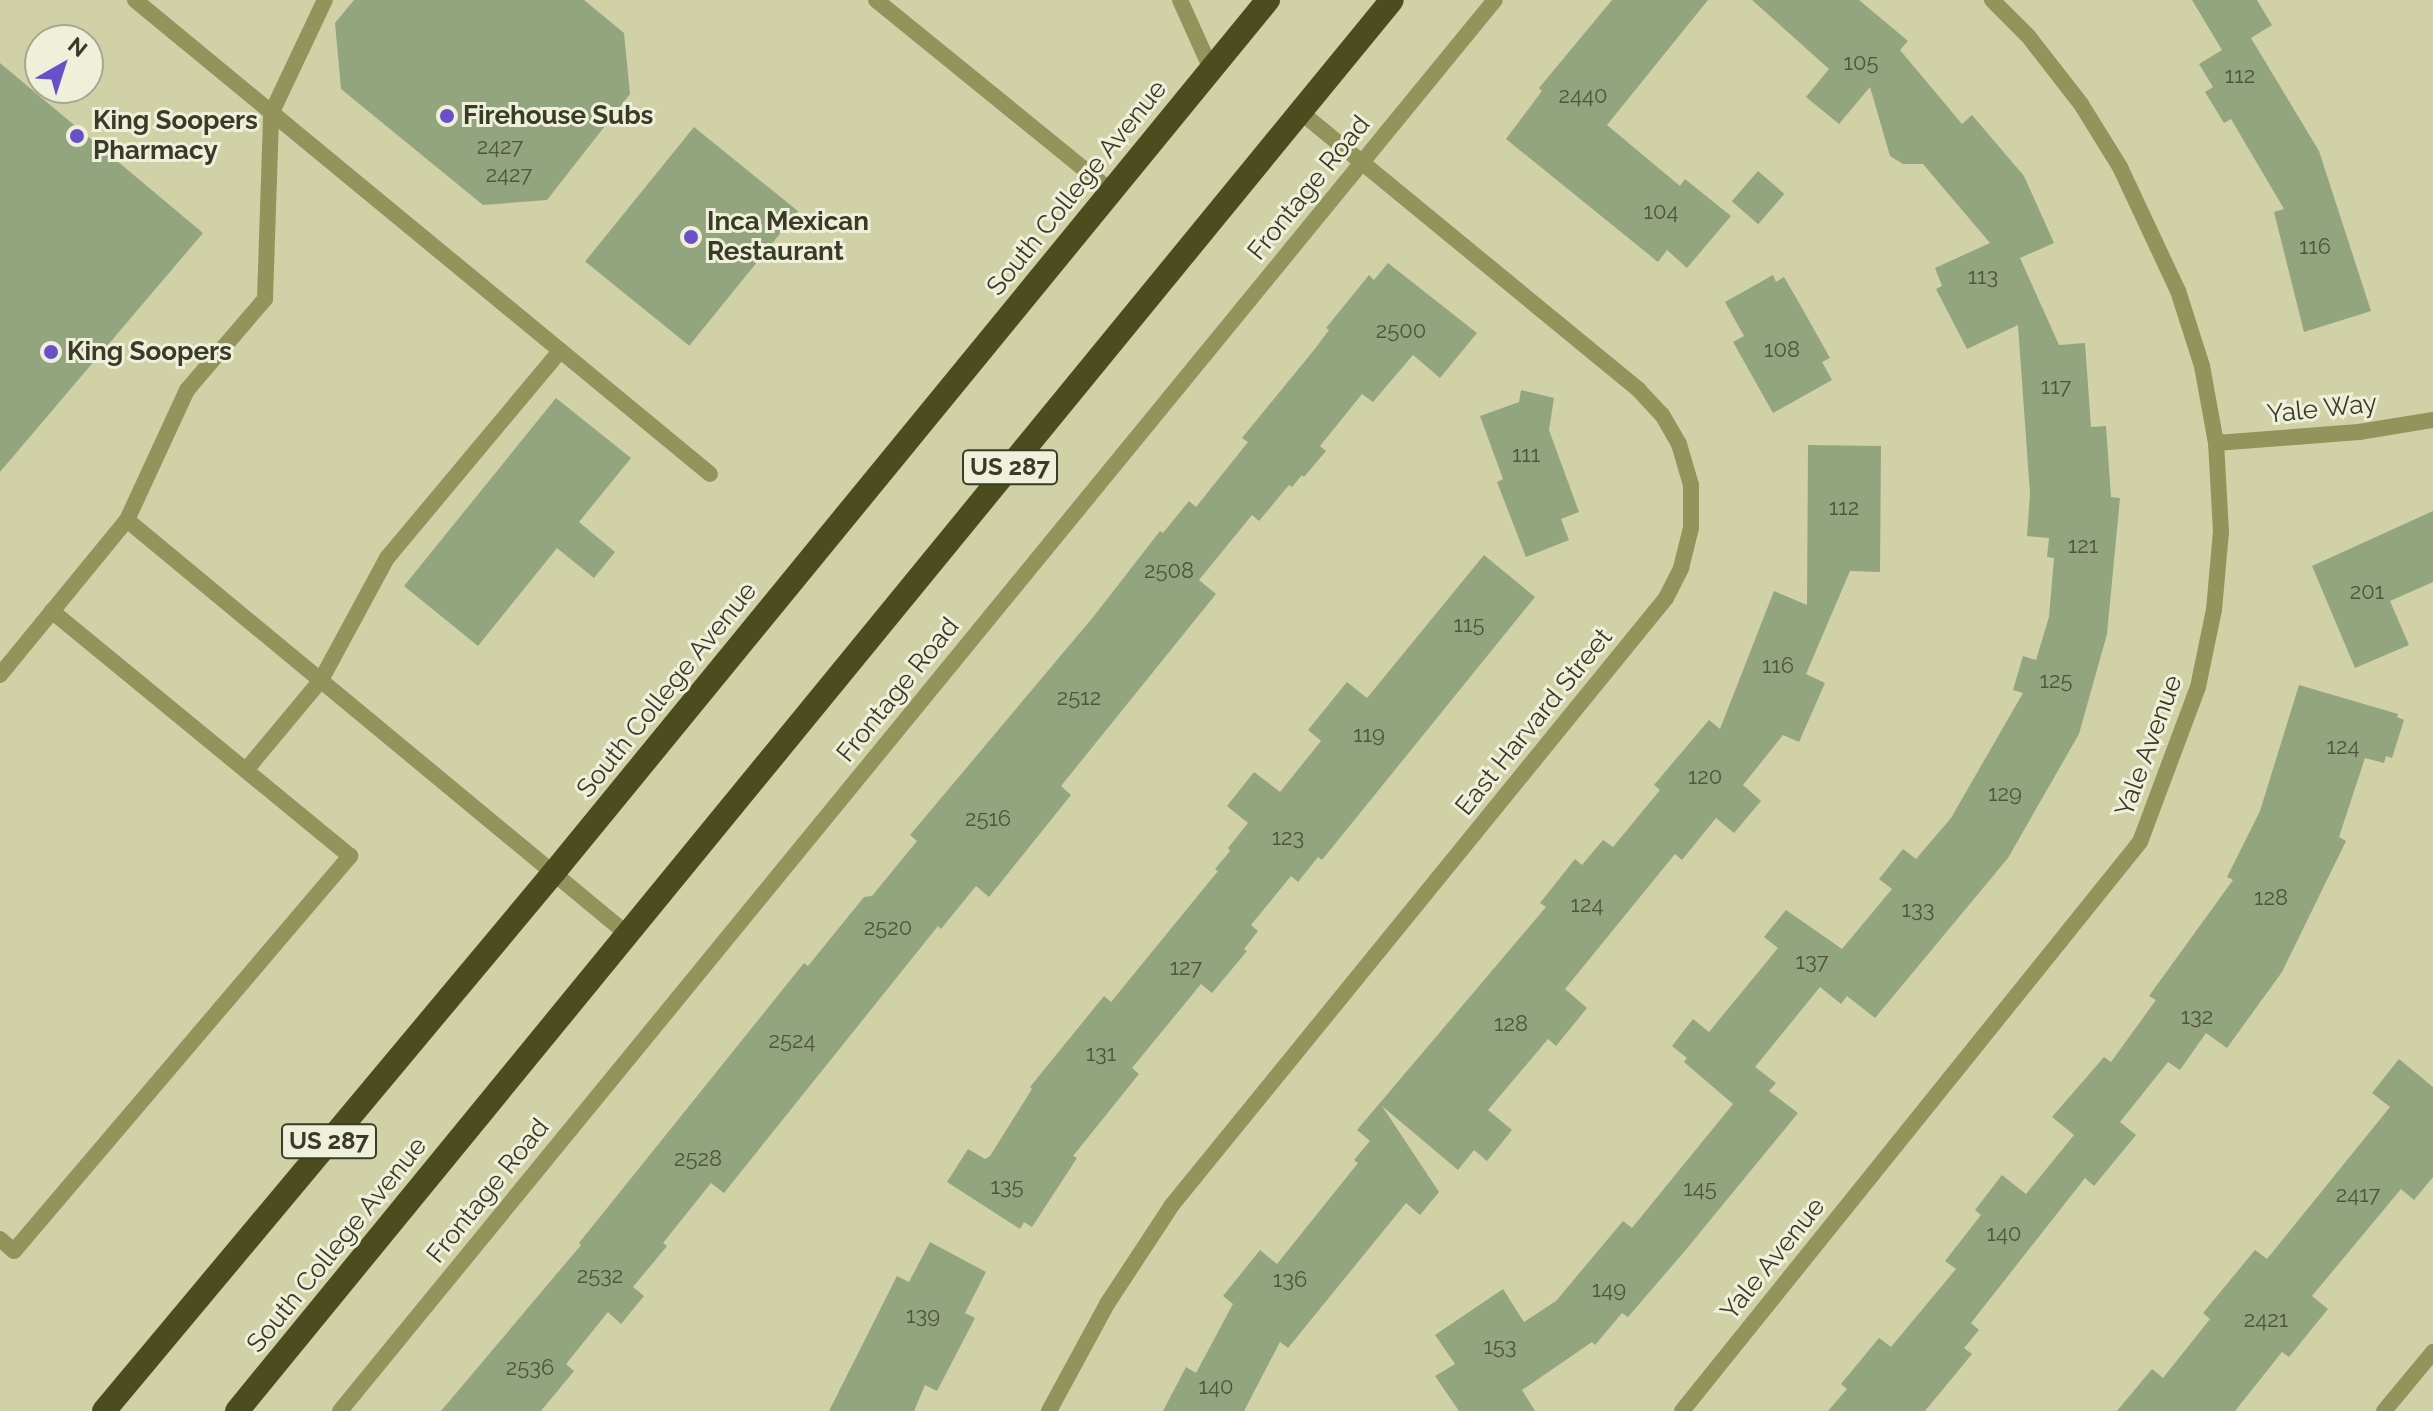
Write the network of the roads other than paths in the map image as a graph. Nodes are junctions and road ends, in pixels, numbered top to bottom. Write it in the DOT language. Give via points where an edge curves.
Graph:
graph roads {
  1 [pos="135,0"];
  2 [pos="325,0"];
  3 [pos="876,0"];
  4 [pos="1180,0"];
  5 [pos="1268,0"];
  6 [pos="1495,0"];
  7 [pos="1992,0"];
  8 [pos="1379,6"];
  9 [pos="1211,69"];
  10 [pos="1301,112"];
  11 [pos="271,114"];
  12 [pos="1361,162"];
  13 [pos="1111,191"];
  14 [pos="559,352"];
  15 [pos="2433,420"];
  16 [pos="2216,443"];
  17 [pos="710,474"];
  18 [pos="127,520"];
  19 [pos="52,611"];
  20 [pos="0,675"];
  21 [pos="321,680"];
  22 [pos="246,770"];
  23 [pos="555,871"];
  24 [pos="627,934"];
  25 [pos="0,1239"];
  26 [pos="2433,1352"];
  27 [pos="104,1411"];
  28 [pos="237,1411"];
  29 [pos="340,1411"];
  30 [pos="1049,1411"];
  31 [pos="1682,1411"];
  32 [pos="2384,1411"];
  1 -- 11 [label="street"];
  2 -- 11 [label="street"];
  3 -- 13 [label="street"];
  4 -- 9 [label="street"];
  5 -- 9 [label="highway, South College Avenue / US 287"];
  6 -- 12 [label="street, Frontage Road"];
  7 -- 16 [label="street, Yale Avenue" via="2081,104 2120,167 2178,291 2202,366"];
  8 -- 10 [label="highway, South College Avenue / US 287"];
  9 -- 13 [label="highway, South College Avenue / US 287"];
  10 -- 12 [label="street, East Harvard Street"];
  10 -- 24 [label="highway, South College Avenue / US 287"];
  11 -- 14 [label="street"];
  11 -- 18 [label="street" via="265,299 187,390"];
  12 -- 29 [label="street, Frontage Road"];
  12 -- 30 [label="street, East Harvard Street" via="1639,390 1662,415 1679,444 1691,485 1685,555 1666,598 1172,1205 1107,1304"];
  13 -- 23 [label="highway, South College Avenue / US 287"];
  14 -- 17 [label="street"];
  14 -- 21 [label="street" via="387,558"];
  15 -- 16 [label="street, Yale Way" via="2359,432"];
  16 -- 31 [label="street, Yale Avenue" via="2221,532 2214,610 2198,687 2140,842"];
  18 -- 19 [label="street"];
  18 -- 21 [label="street"];
  19 -- 20 [label="street"];
  19 -- 22 [label="street"];
  21 -- 22 [label="street"];
  21 -- 23 [label="street"];
  22 -- 25 [label="street" via="350,856 14,1251"];
  23 -- 24 [label="street"];
  23 -- 27 [label="highway, South College Avenue / US 287"];
  24 -- 28 [label="highway, South College Avenue / US 287"];
  26 -- 32 [label="street"];
}
